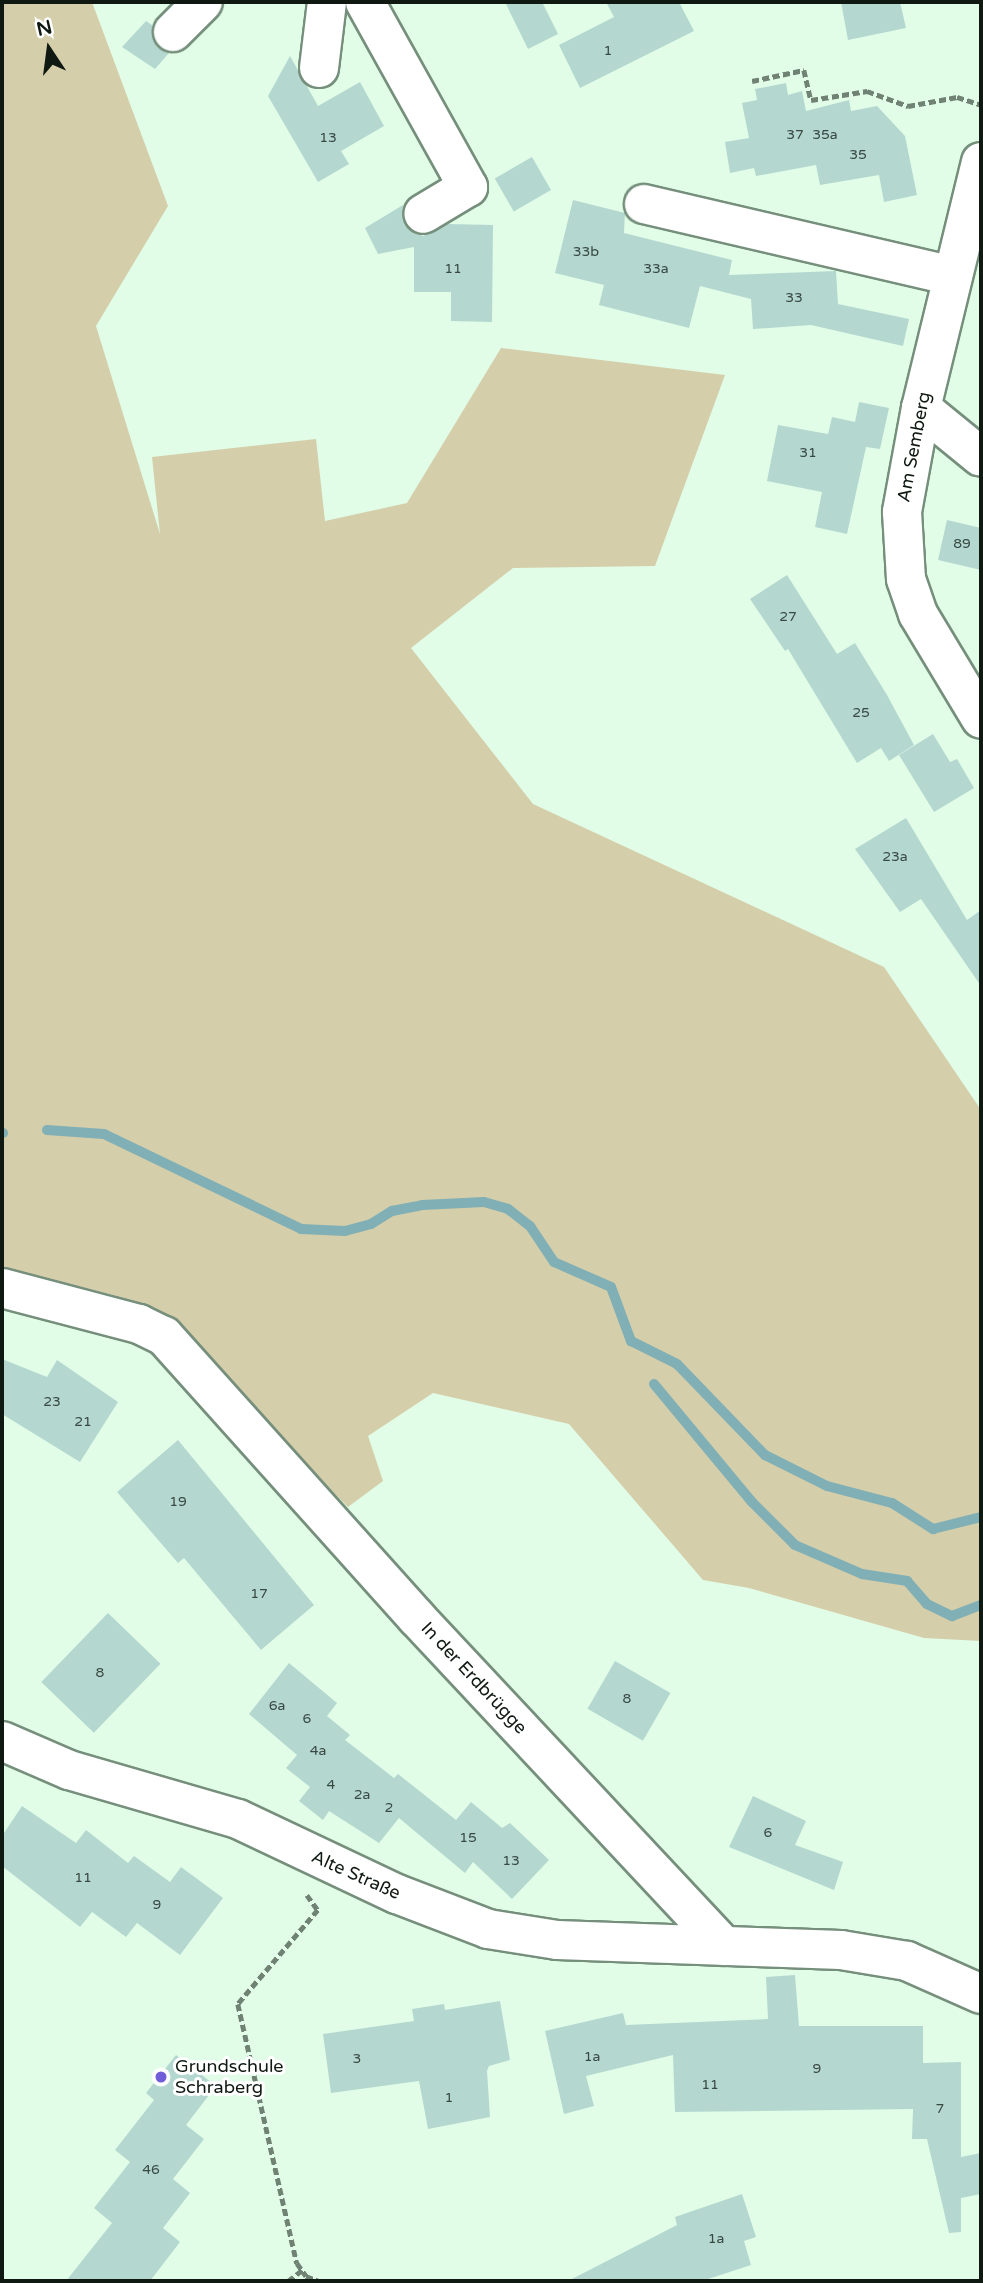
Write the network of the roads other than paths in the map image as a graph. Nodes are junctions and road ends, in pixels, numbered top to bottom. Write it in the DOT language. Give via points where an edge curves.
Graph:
graph roads {
  1 [pos="203,2"];
  2 [pos="327,2"];
  3 [pos="365,2"];
  4 [pos="173,32"];
  5 [pos="319,68"];
  6 [pos="981,162"];
  7 [pos="644,204"];
  8 [pos="423,214"];
  9 [pos="953,276"];
  10 [pos="920,408"];
  11 [pos="981,457"];
  12 [pos="981,719"];
  13 [pos="2,1288"];
  14 [pos="2,1741"];
  15 [pos="724,1946"];
  16 [pos="981,1994"];
  1 -- 4 [label="street"];
  2 -- 5 [label="street"];
  3 -- 8 [label="street" via="468,187"];
  6 -- 9 [label="street, Am Semberg"];
  7 -- 9 [label="street"];
  9 -- 10 [label="street, Am Semberg"];
  10 -- 11 [label="street"];
  10 -- 12 [label="street, Am Semberg" via="902,512 906,579 918,614"];
  13 -- 15 [label="street, In der Erdbrügge" via="139,1324 163,1336 417,1618"];
  14 -- 15 [label="street, Alte Straße" via="69,1770 238,1819 397,1894 488,1929 557,1940"];
  15 -- 16 [label="street" via="872,1954 942,1973"];
}
